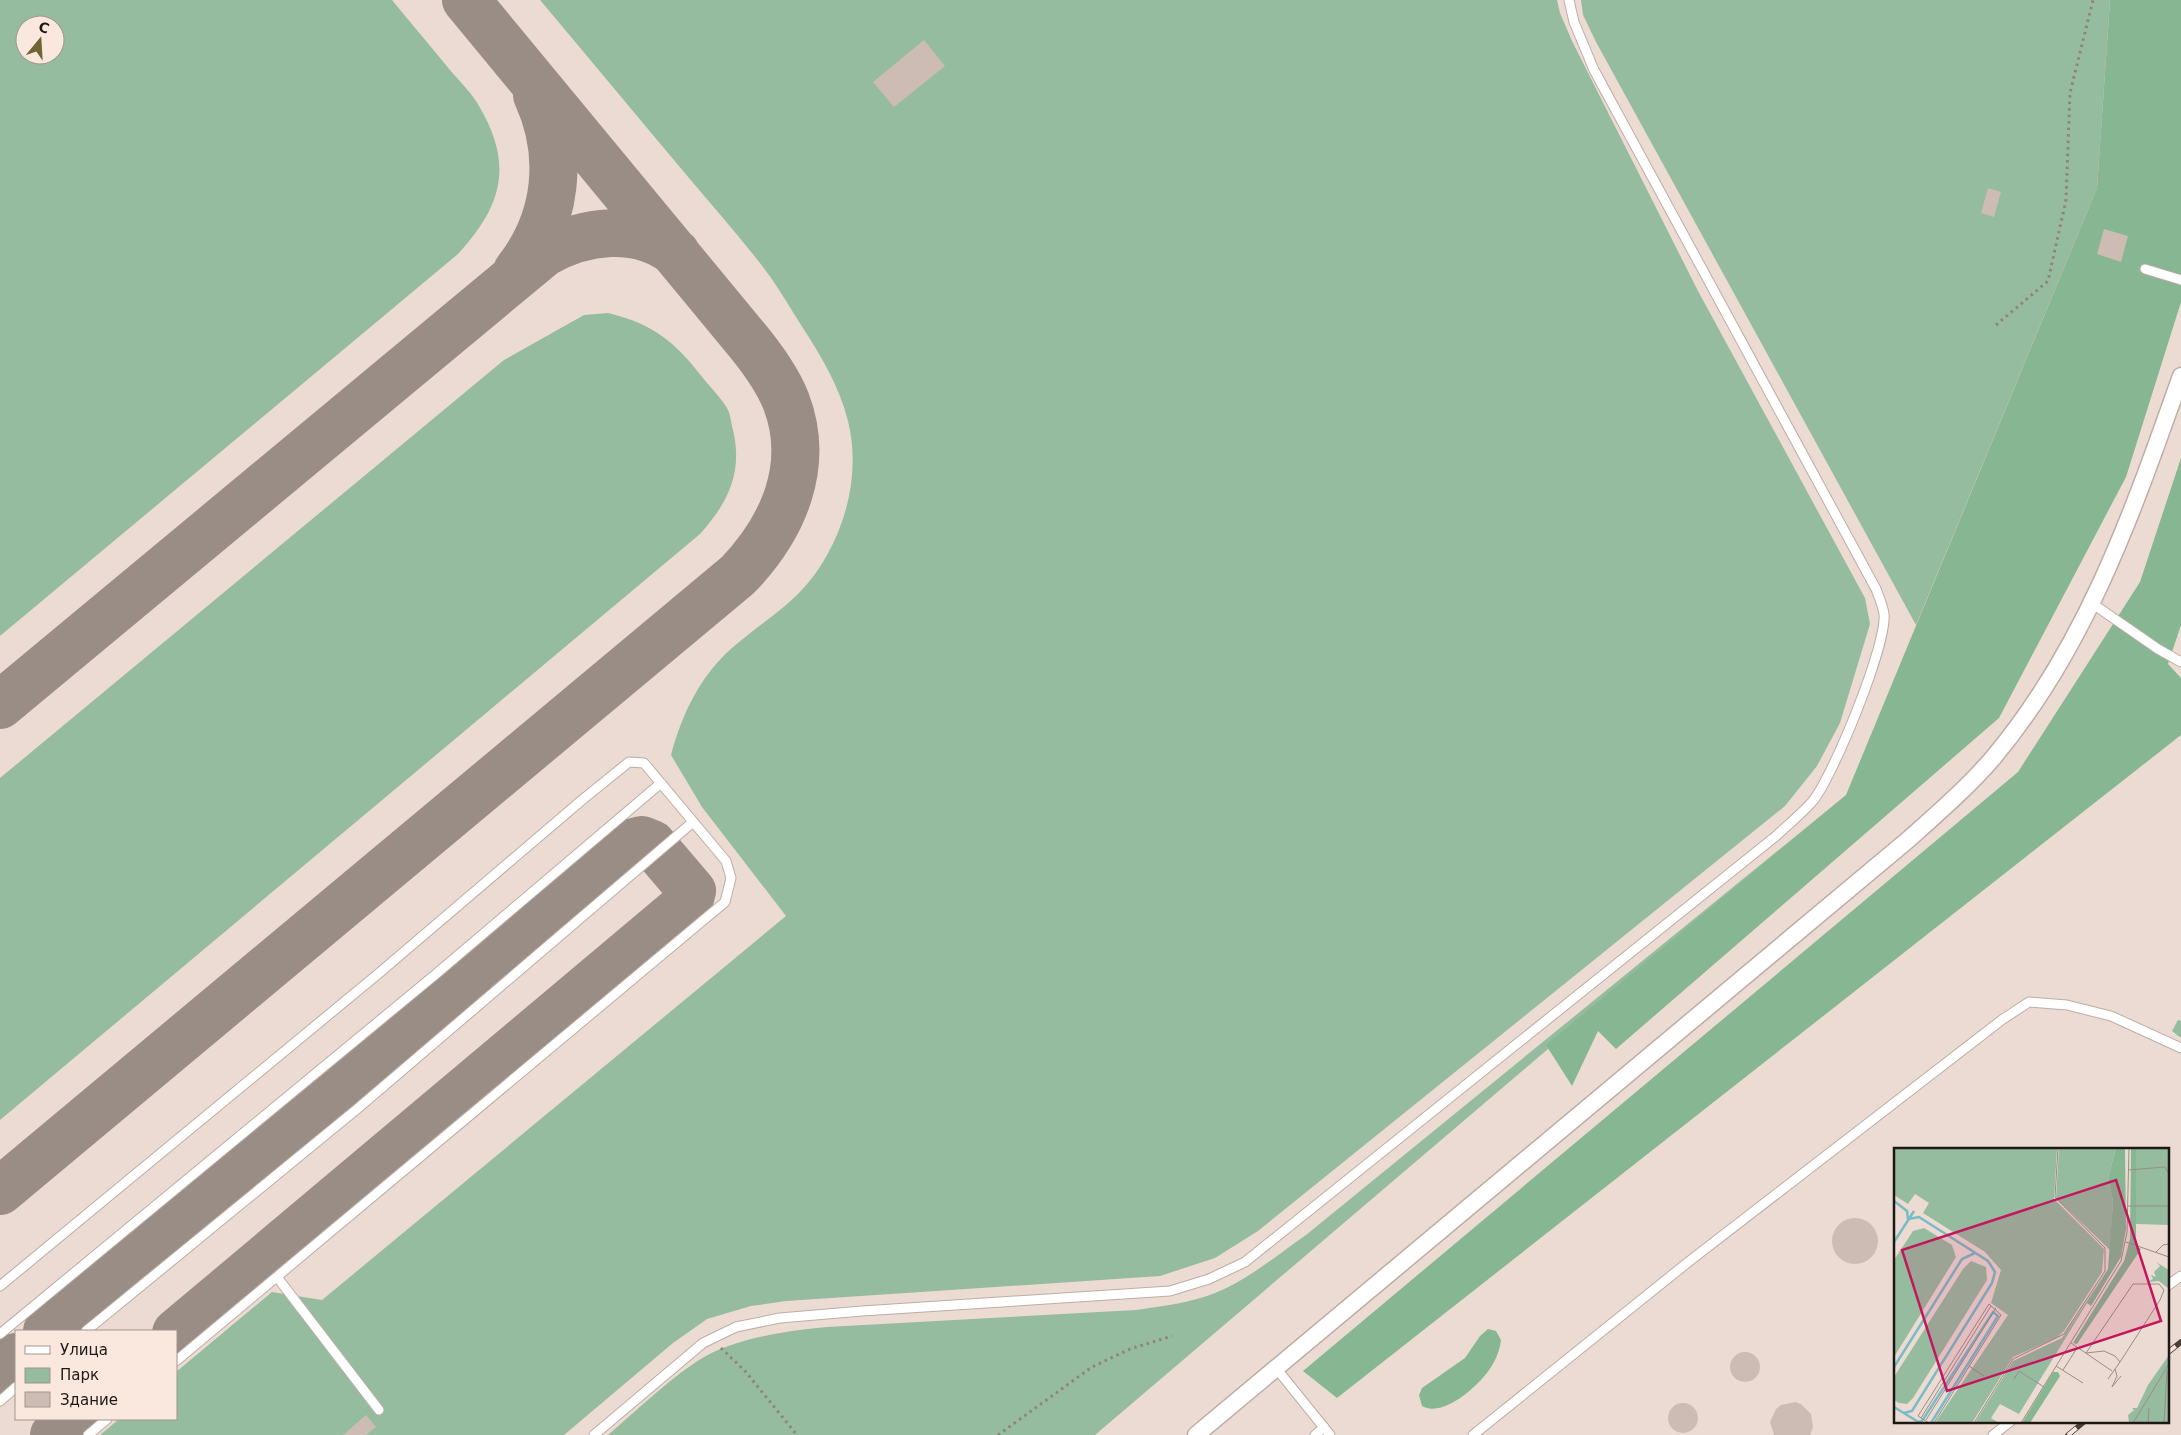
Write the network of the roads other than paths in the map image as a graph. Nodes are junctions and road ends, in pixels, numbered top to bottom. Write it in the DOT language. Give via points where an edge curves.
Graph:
graph roads {
  1 [pos="1569,0"];
  2 [pos="2145,268"];
  3 [pos="2181,280"];
  4 [pos="2181,376"];
  5 [pos="2093,604"];
  6 [pos="2181,662"];
  7 [pos="661,783"];
  8 [pos="693,822"];
  9 [pos="2181,1048"];
  10 [pos="2181,1276"];
  11 [pos="276,1277"];
  12 [pos="2168,1285"];
  13 [pos="0,1286"];
  14 [pos="87,1330"];
  15 [pos="0,1334"];
  16 [pos="178,1359"];
  17 [pos="1276,1368"];
  18 [pos="15,1389"];
  19 [pos="0,1401"];
  20 [pos="379,1410"];
  21 [pos="106,1420"];
  22 [pos="2011,1422"];
  23 [pos="1324,1427"];
  24 [pos="88,1435"];
  25 [pos="594,1435"];
  26 [pos="1196,1435"];
  27 [pos="1315,1435"];
  28 [pos="1330,1435"];
  29 [pos="1473,1435"];
  30 [pos="1993,1435"];
  1 -- 25 [label="lane" via="1574,22 1594,70 1876,589 1884,615 1878,652 1843,745 1812,802 1776,836 1245,1262 1209,1279 1170,1291 780,1318 736,1327 702,1343"];
  2 -- 3 [label="lane"];
  4 -- 5 [label="street" via="2132,512"];
  5 -- 6 [label="lane"];
  5 -- 17 [label="street" via="2057,670 2025,716 1953,800"];
  7 -- 8 [label="lane"];
  7 -- 13 [label="lane" via="644,763 629,762 274,1061"];
  7 -- 15 [label="lane" via="436,974"];
  8 -- 11 [label="lane" via="726,861 731,878 725,902"];
  8 -- 14 [label="lane" via="357,1109"];
  9 -- 29 [label="lane" via="2111,1016 2066,1005 2029,1002 2003,1018 1687,1263"];
  10 -- 12 [label="lane"];
  11 -- 16 [label="lane"];
  11 -- 20 [label="lane"];
  17 -- 23 [label="lane"];
  17 -- 26 [label="street"];
  18 -- 19 [label="lane"];
  21 -- 24 [label="lane"];
  22 -- 30 [label="lane"];
  23 -- 27 [label="lane"];
  23 -- 28 [label="lane"];
}
